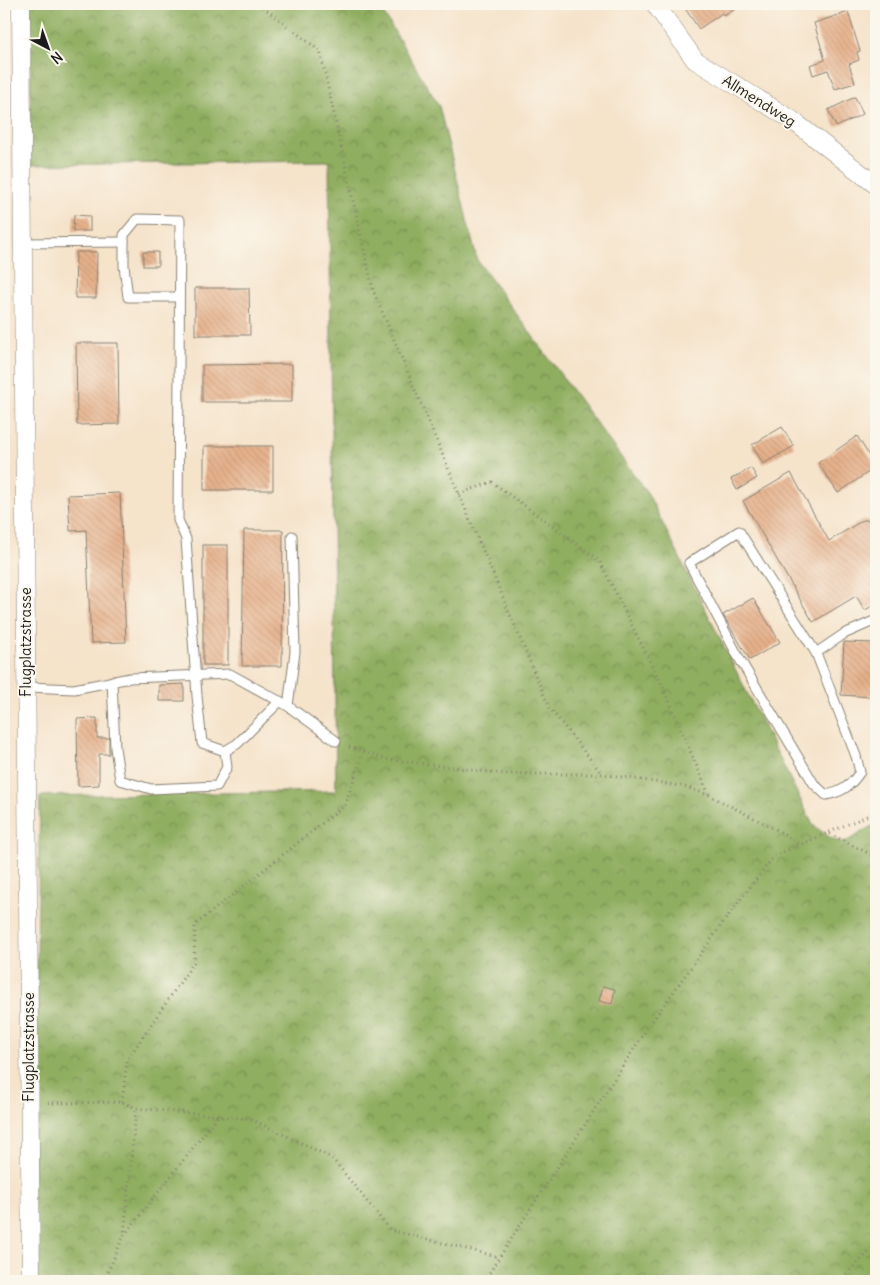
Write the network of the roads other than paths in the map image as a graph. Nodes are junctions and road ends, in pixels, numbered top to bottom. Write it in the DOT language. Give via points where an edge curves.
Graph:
graph roads {
  1 [pos="21,4"];
  2 [pos="655,4"];
  3 [pos="876,185"];
  4 [pos="124,242"];
  5 [pos="23,243"];
  6 [pos="179,297"];
  7 [pos="292,536"];
  8 [pos="876,620"];
  9 [pos="816,653"];
  10 [pos="195,674"];
  11 [pos="112,681"];
  12 [pos="27,687"];
  13 [pos="280,701"];
  14 [pos="288,706"];
  15 [pos="336,741"];
  16 [pos="225,751"];
  17 [pos="31,1281"];
  1 -- 5 [label="street, Flugplatzstrasse"];
  2 -- 3 [label="street, Allmendweg" via="695,60 792,120"];
  4 -- 5 [label="lane"];
  4 -- 6 [label="lane" via="128,297"];
  4 -- 6 [label="lane" via="124,235 137,219 180,220"];
  5 -- 12 [label="street, Flugplatzstrasse"];
  6 -- 10 [label="lane" via="178,520 186,539"];
  7 -- 14 [label="lane" via="296,652"];
  8 -- 9 [label="lane" via="844,634"];
  9 -- 9 [label="lane" via="860,772 840,792 826,795 814,784 739,658 689,563 739,531"];
  10 -- 11 [label="lane"];
  10 -- 13 [label="lane" via="230,674"];
  10 -- 16 [label="lane" via="202,743"];
  11 -- 12 [label="lane" via="74,689"];
  11 -- 16 [label="lane" via="120,780 151,789 217,786 227,767"];
  12 -- 17 [label="street, Flugplatzstrasse"];
  13 -- 14 [label="lane"];
  13 -- 16 [label="lane" via="237,744"];
  14 -- 15 [label="lane"];
}
